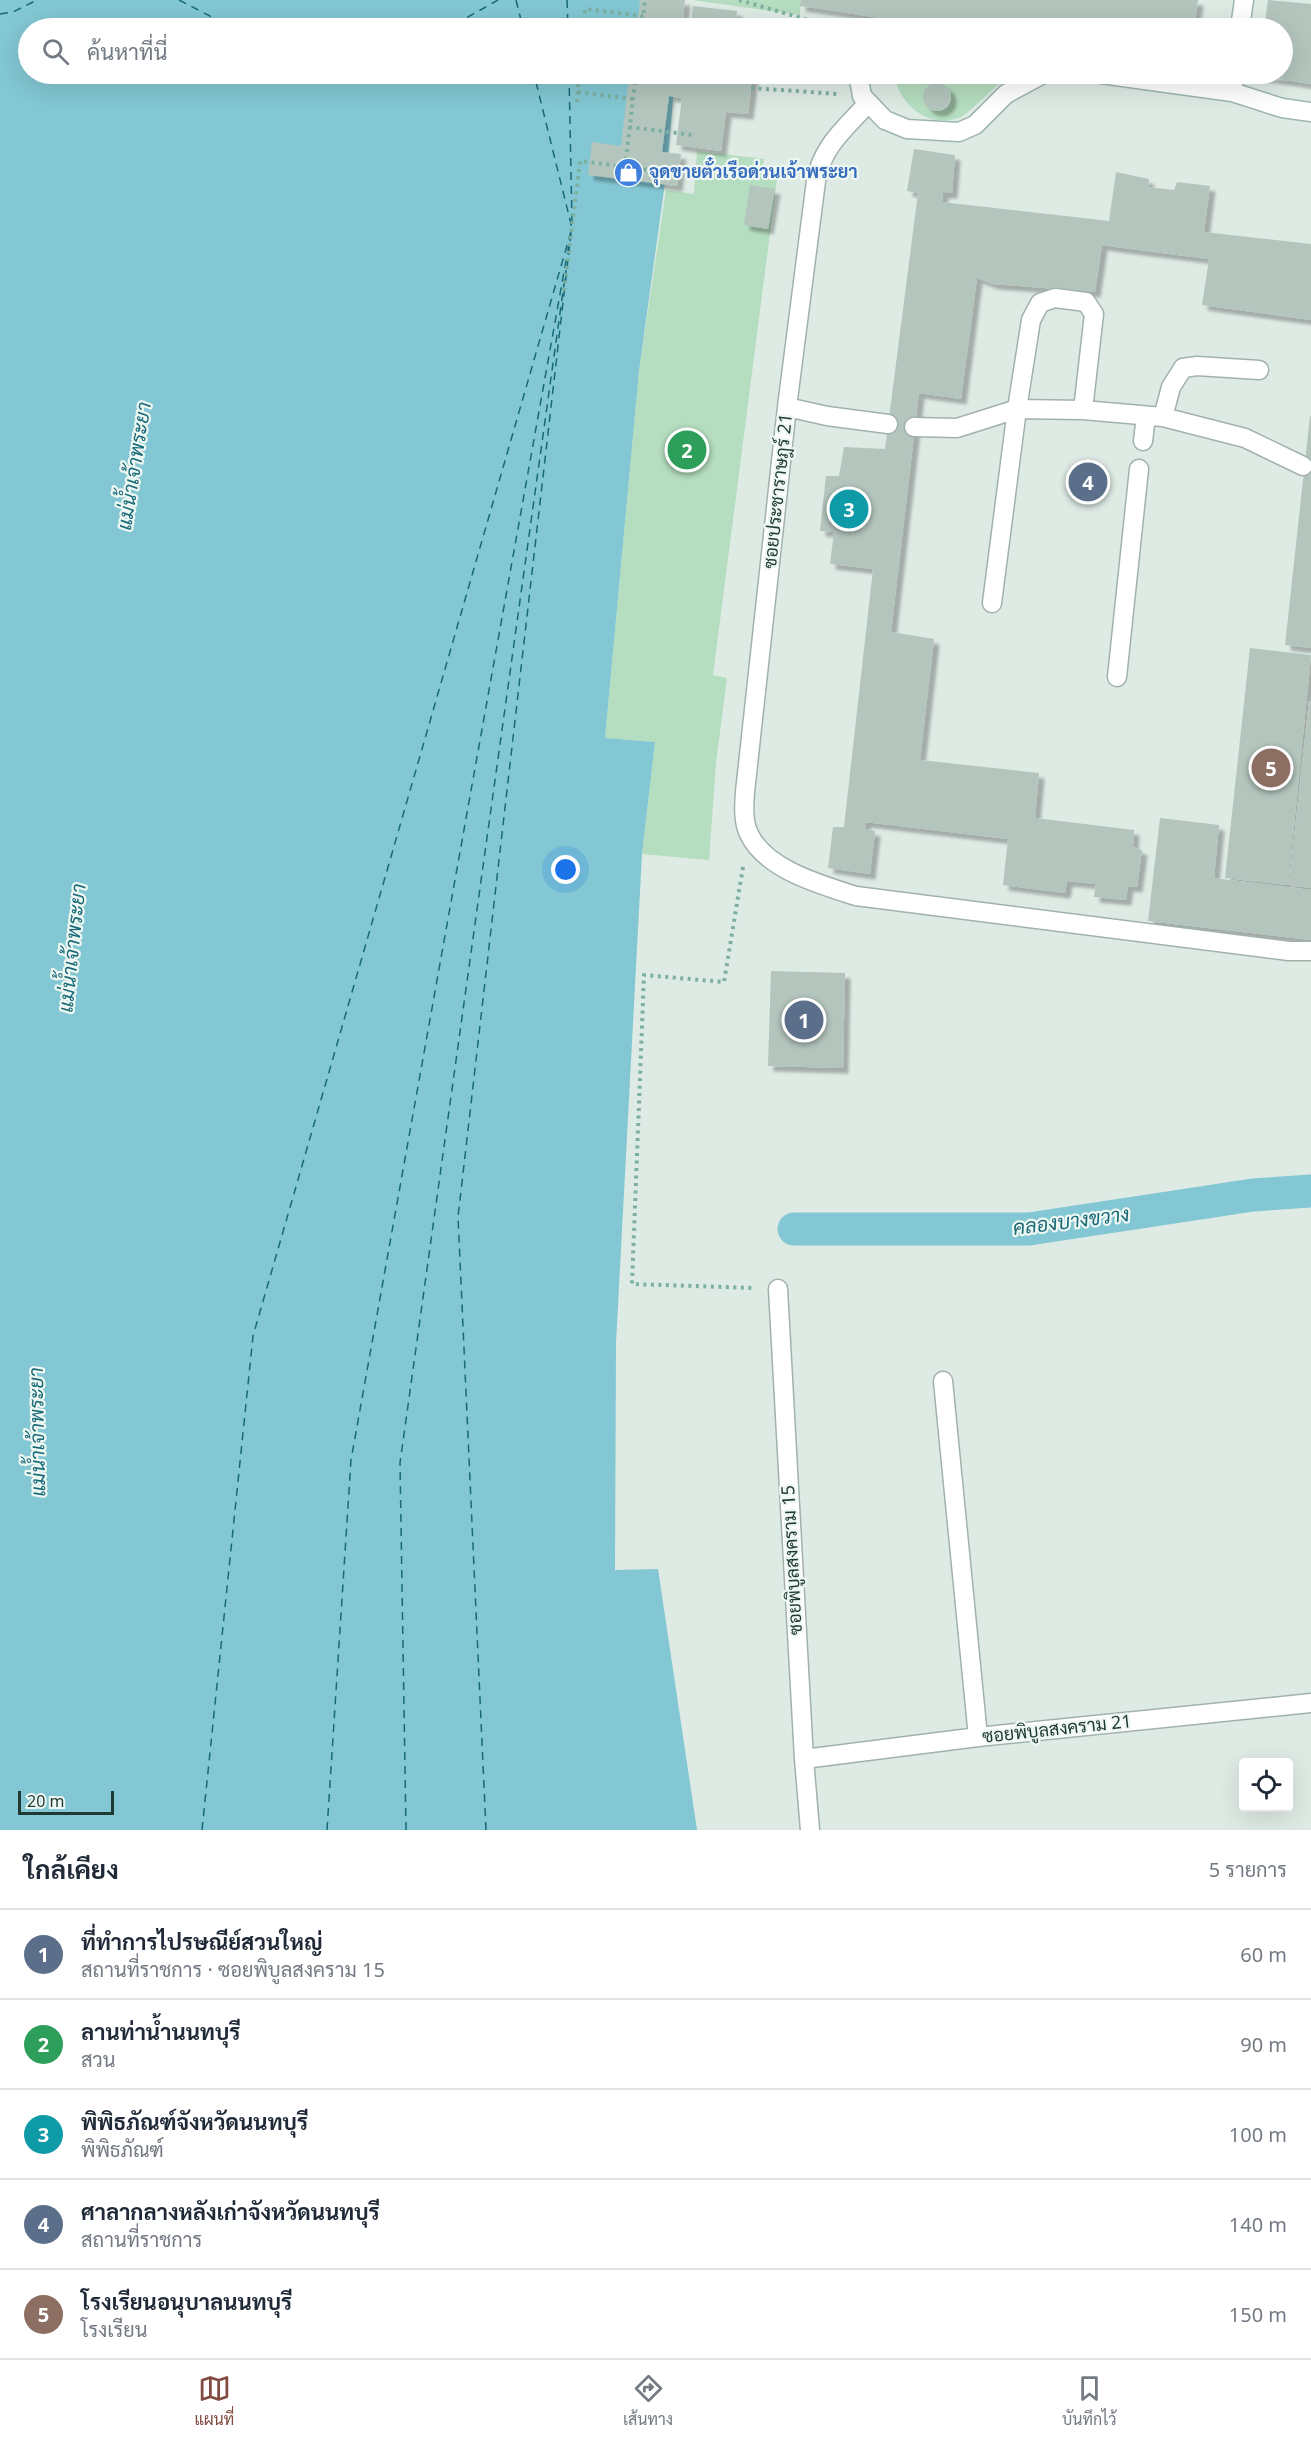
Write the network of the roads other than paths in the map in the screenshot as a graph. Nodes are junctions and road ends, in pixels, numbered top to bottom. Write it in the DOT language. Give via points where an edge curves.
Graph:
graph roads {
  1 [pos="1244,0"];
  2 [pos="1241,18"];
  3 [pos="861,84"];
  4 [pos="1024,84"];
  5 [pos="1174,84"];
  6 [pos="1233,84"];
  7 [pos="1232,92"];
  8 [pos="865,99"];
  9 [pos="1311,101"];
  10 [pos="1311,112"];
  11 [pos="1259,370"];
  12 [pos="787,407"];
  13 [pos="1017,408"];
  14 [pos="1083,410"];
  15 [pos="1155,417"];
  16 [pos="888,424"];
  17 [pos="914,428"];
  18 [pos="1143,441"];
  19 [pos="1303,466"];
  20 [pos="1139,468"];
  21 [pos="992,603"];
  22 [pos="1117,677"];
  23 [pos="1311,951"];
  24 [pos="778,1289"];
  25 [pos="943,1381"];
  26 [pos="1311,1703"];
  27 [pos="978,1737"];
  28 [pos="804,1759"];
  29 [pos="810,1830"];
  1 -- 2 [label="street"];
  3 -- 8 [label="street"];
  4 -- 8 [label="street" via="1006,94 975,125 958,132 907,129 885,120"];
  5 -- 7 [label="street"];
  6 -- 7 [label="street"];
  7 -- 9 [label="street"];
  7 -- 10 [label="street" via="1282,108"];
  8 -- 12 [label="street, ซอยประชาราษฎร์ 21" via="834,139 818,170"];
  11 -- 15 [label="street" via="1183,368"];
  12 -- 16 [label="street"];
  12 -- 23 [label="street, ซอยประชาราษฎร์ 21" via="745,792 749,834 761,851 795,876 856,896"];
  13 -- 14 [label="street"];
  13 -- 14 [label="street" via="1031,320 1040,303 1055,298 1086,302 1094,314"];
  13 -- 17 [label="street" via="957,428"];
  13 -- 21 [label="street"];
  14 -- 15 [label="street"];
  15 -- 18 [label="street"];
  15 -- 19 [label="street" via="1245,438"];
  20 -- 22 [label="street"];
  24 -- 28 [label="street, ซอยพิบูลสงคราม 15"];
  25 -- 27 [label="street"];
  26 -- 27 [label="street, ซอยพิบูลสงคราม 21"];
  27 -- 28 [label="street, ซอยพิบูลสงคราม 21"];
  28 -- 29 [label="street, ซอยพิบูลสงคราม 15"];
}
